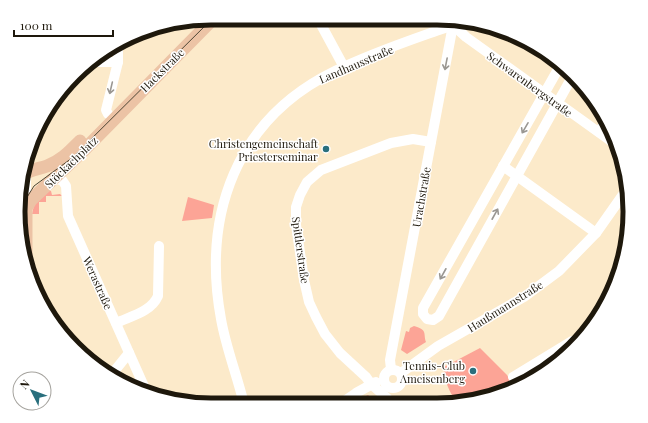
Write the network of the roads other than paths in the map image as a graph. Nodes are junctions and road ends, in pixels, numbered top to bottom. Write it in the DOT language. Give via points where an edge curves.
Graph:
graph roads {
  1 [pos="198,25"];
  2 [pos="207,25"];
  3 [pos="321,25"];
  4 [pos="444,25"];
  5 [pos="450,25"];
  6 [pos="455,26"];
  7 [pos="118,50"];
  8 [pos="100,62"];
  9 [pos="118,62"];
  10 [pos="344,67"];
  11 [pos="558,70"];
  12 [pos="569,81"];
  13 [pos="544,94"];
  14 [pos="557,103"];
  15 [pos="112,115"];
  16 [pos="603,126"];
  17 [pos="599,132"];
  18 [pos="609,139"];
  19 [pos="431,142"];
  20 [pos="503,166"];
  21 [pos="30,169"];
  22 [pos="517,175"];
  23 [pos="54,179"];
  24 [pos="26,195"];
  25 [pos="622,196"];
  26 [pos="26,208"];
  27 [pos="26,230"];
  28 [pos="596,233"];
  29 [pos="462,240"];
  30 [pos="159,246"];
  31 [pos="476,248"];
  32 [pos="116,323"];
  33 [pos="565,346"];
  34 [pos="129,353"];
  35 [pos="115,371"];
  36 [pos="396,371"];
  37 [pos="523,377"];
  38 [pos="371,384"];
  39 [pos="143,385"];
  40 [pos="387,392"];
  41 [pos="242,398"];
  42 [pos="349,398"];
  1 -- 15 [label="main road, Hackstraße"];
  2 -- 15 [label="main road, Hackstraße"];
  3 -- 10 [label="street"];
  4 -- 10 [label="street, Landhausstraße"];
  5 -- 19 [label="street, Urachstraße, one-way"];
  6 -- 13 [label="street, Schwarenbergstraße" via="466,37"];
  7 -- 9 [label="street"];
  8 -- 9 [label="street"];
  9 -- 15 [label="street, one-way" via="106,110"];
  10 -- 41 [label="street, Landhausstraße" via="304,88 265,123 237,166 222,205 216,254 218,296 223,328"];
  11 -- 13 [label="street"];
  12 -- 14 [label="street"];
  13 -- 14 [label="street, Schwarenbergstraße"];
  13 -- 20 [label="street, one-way"];
  14 -- 17 [label="street, Schwarenbergstraße"];
  14 -- 22 [label="street"];
  15 -- 21 [label="main road, Hackstraße" via="58,161"];
  15 -- 23 [label="main road, Stöckachplatz"];
  16 -- 17 [label="street"];
  17 -- 18 [label="street, Schwarenbergstraße"];
  19 -- 36 [label="street, Urachstraße" via="390,360"];
  19 -- 38 [label="street, Spittlerstraße" via="413,139 391,143 329,166 310,179 298,200 296,225 304,280 312,309 330,341"];
  20 -- 22 [label="street"];
  20 -- 29 [label="street"];
  22 -- 28 [label="street"];
  31 -- 22 [label="street, one-way"];
  23 -- 26 [label="main road, Stöckachplatz"];
  23 -- 32 [label="street, Werastraße" via="62,180 66,186 68,213"];
  24 -- 26 [label="street"];
  25 -- 28 [label="street, Haußmannstraße"];
  26 -- 27 [label="main road"];
  28 -- 36 [label="street, Haußmannstraße" via="573,258 534,289"];
  29 -- 31 [label="street"];
  29 -- 31 [label="street, one-way" via="424,308 423,314 427,319 433,320 438,316"];
  30 -- 32 [label="street" via="156,300 148,308"];
  32 -- 34 [label="street, Werastraße"];
  33 -- 37 [label="street"];
  34 -- 35 [label="street"];
  34 -- 39 [label="street, Werastraße"];
  36 -- 40 [label="street" via="385,373"];
  36 -- 40 [label="street" via="403,379 400,386"];
  38 -- 40 [label="street"];
  38 -- 40 [label="street, Spittlerstraße"];
  38 -- 42 [label="street"];
}
